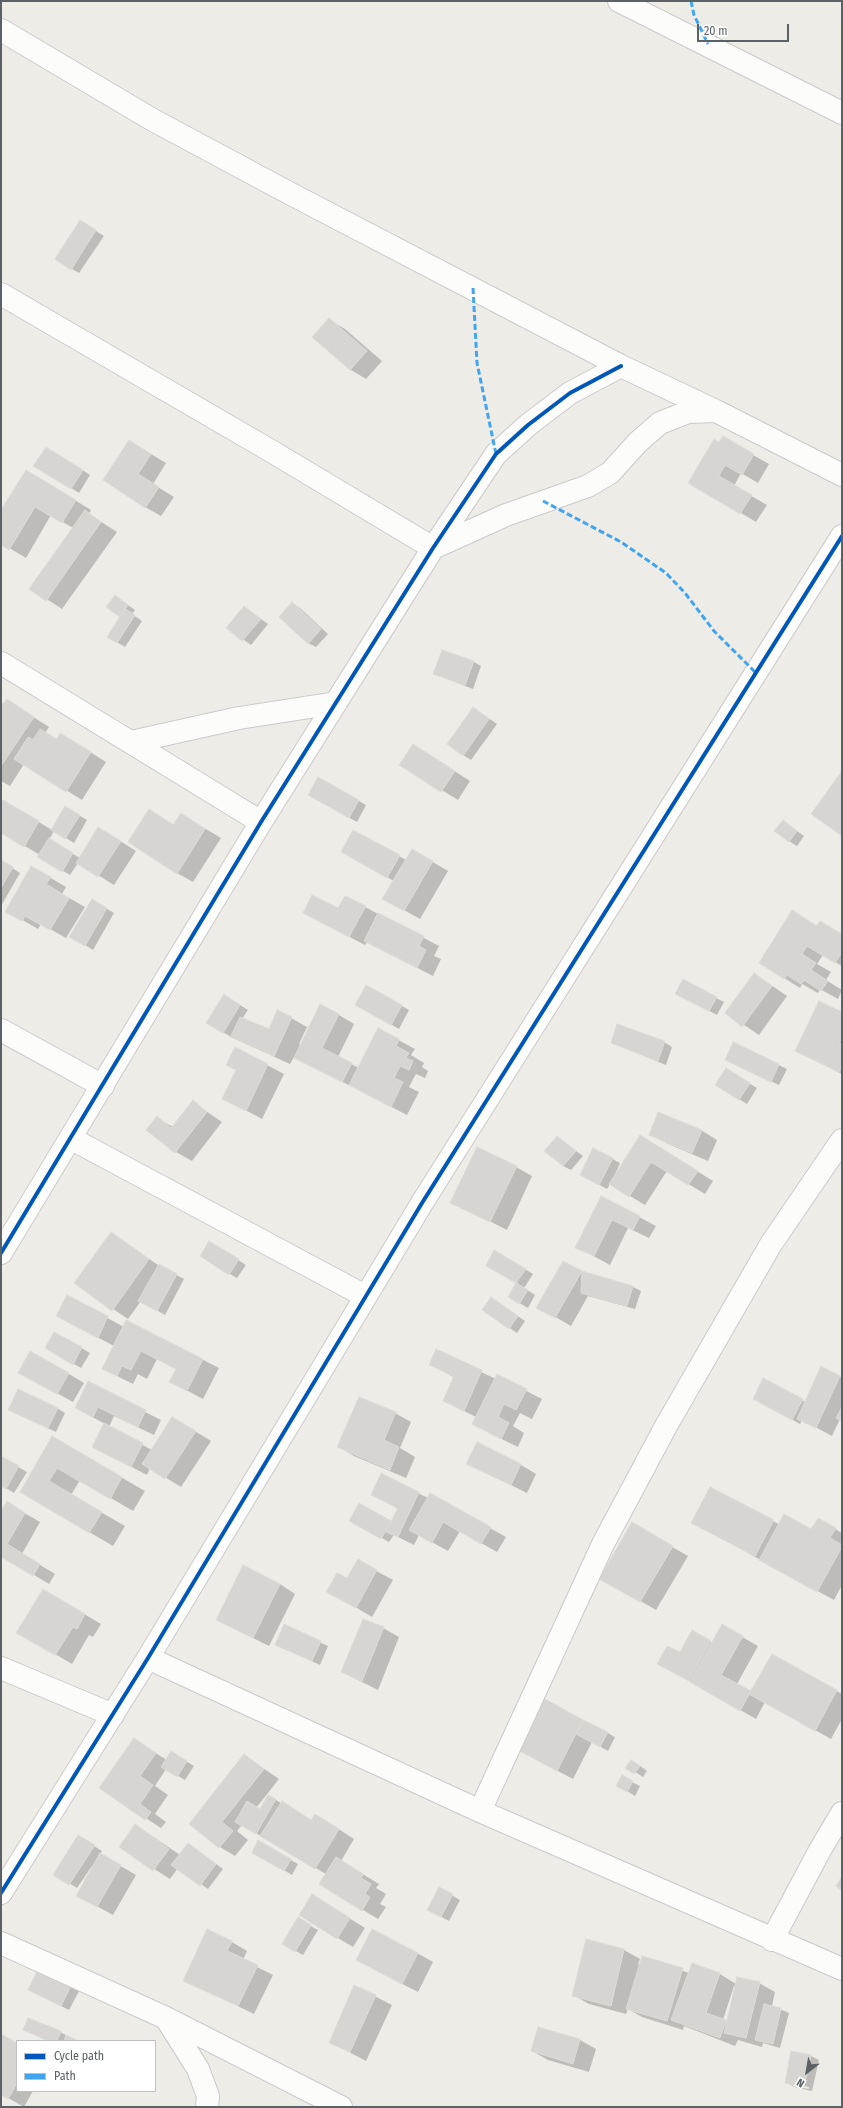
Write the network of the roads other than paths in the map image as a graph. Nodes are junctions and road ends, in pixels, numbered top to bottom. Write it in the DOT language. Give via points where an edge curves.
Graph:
graph roads {
  1 [pos="619,1"];
  2 [pos="1,30"];
  3 [pos="842,113"];
  4 [pos="1,294"];
  5 [pos="621,366"];
  6 [pos="716,411"];
  7 [pos="842,475"];
  8 [pos="842,536"];
  9 [pos="433,548"];
  10 [pos="1,663"];
  11 [pos="336,704"];
  12 [pos="131,742"];
  13 [pos="261,822"];
  14 [pos="1,1030"];
  15 [pos="103,1086"];
  16 [pos="70,1138"];
  17 [pos="842,1140"];
  18 [pos="1,1253"];
  19 [pos="365,1296"];
  20 [pos="148,1658"];
  21 [pos="1,1668"];
  22 [pos="113,1715"];
  23 [pos="480,1811"];
  24 [pos="842,1813"];
  25 [pos="1,1893"];
  26 [pos="772,1940"];
  27 [pos="1,1944"];
  28 [pos="842,1970"];
  29 [pos="166,2018"];
  30 [pos="207,2107"];
  31 [pos="341,2107"];
  1 -- 3 [label="street"];
  2 -- 5 [label="street" via="174,131"];
  4 -- 9 [label="street"];
  5 -- 6 [label="street"];
  5 -- 9 [label="street" via="570,393 528,425 496,454"];
  6 -- 7 [label="street"];
  6 -- 9 [label="street" via="688,412 660,423 638,442 610,473 588,486 506,515"];
  8 -- 19 [label="street"];
  9 -- 11 [label="street"];
  10 -- 12 [label="street"];
  11 -- 12 [label="street" via="239,718"];
  11 -- 13 [label="street"];
  12 -- 13 [label="street"];
  13 -- 15 [label="street"];
  14 -- 15 [label="street"];
  15 -- 16 [label="street"];
  16 -- 18 [label="street"];
  16 -- 19 [label="street"];
  17 -- 23 [label="street" via="771,1244 666,1426 603,1544"];
  19 -- 20 [label="street"];
  20 -- 22 [label="street"];
  20 -- 23 [label="street"];
  21 -- 22 [label="street"];
  22 -- 25 [label="street"];
  23 -- 26 [label="street"];
  24 -- 26 [label="street"];
  26 -- 28 [label="street"];
  27 -- 29 [label="street"];
  29 -- 30 [label="street" via="198,2069 208,2096"];
  29 -- 31 [label="street"];
}
